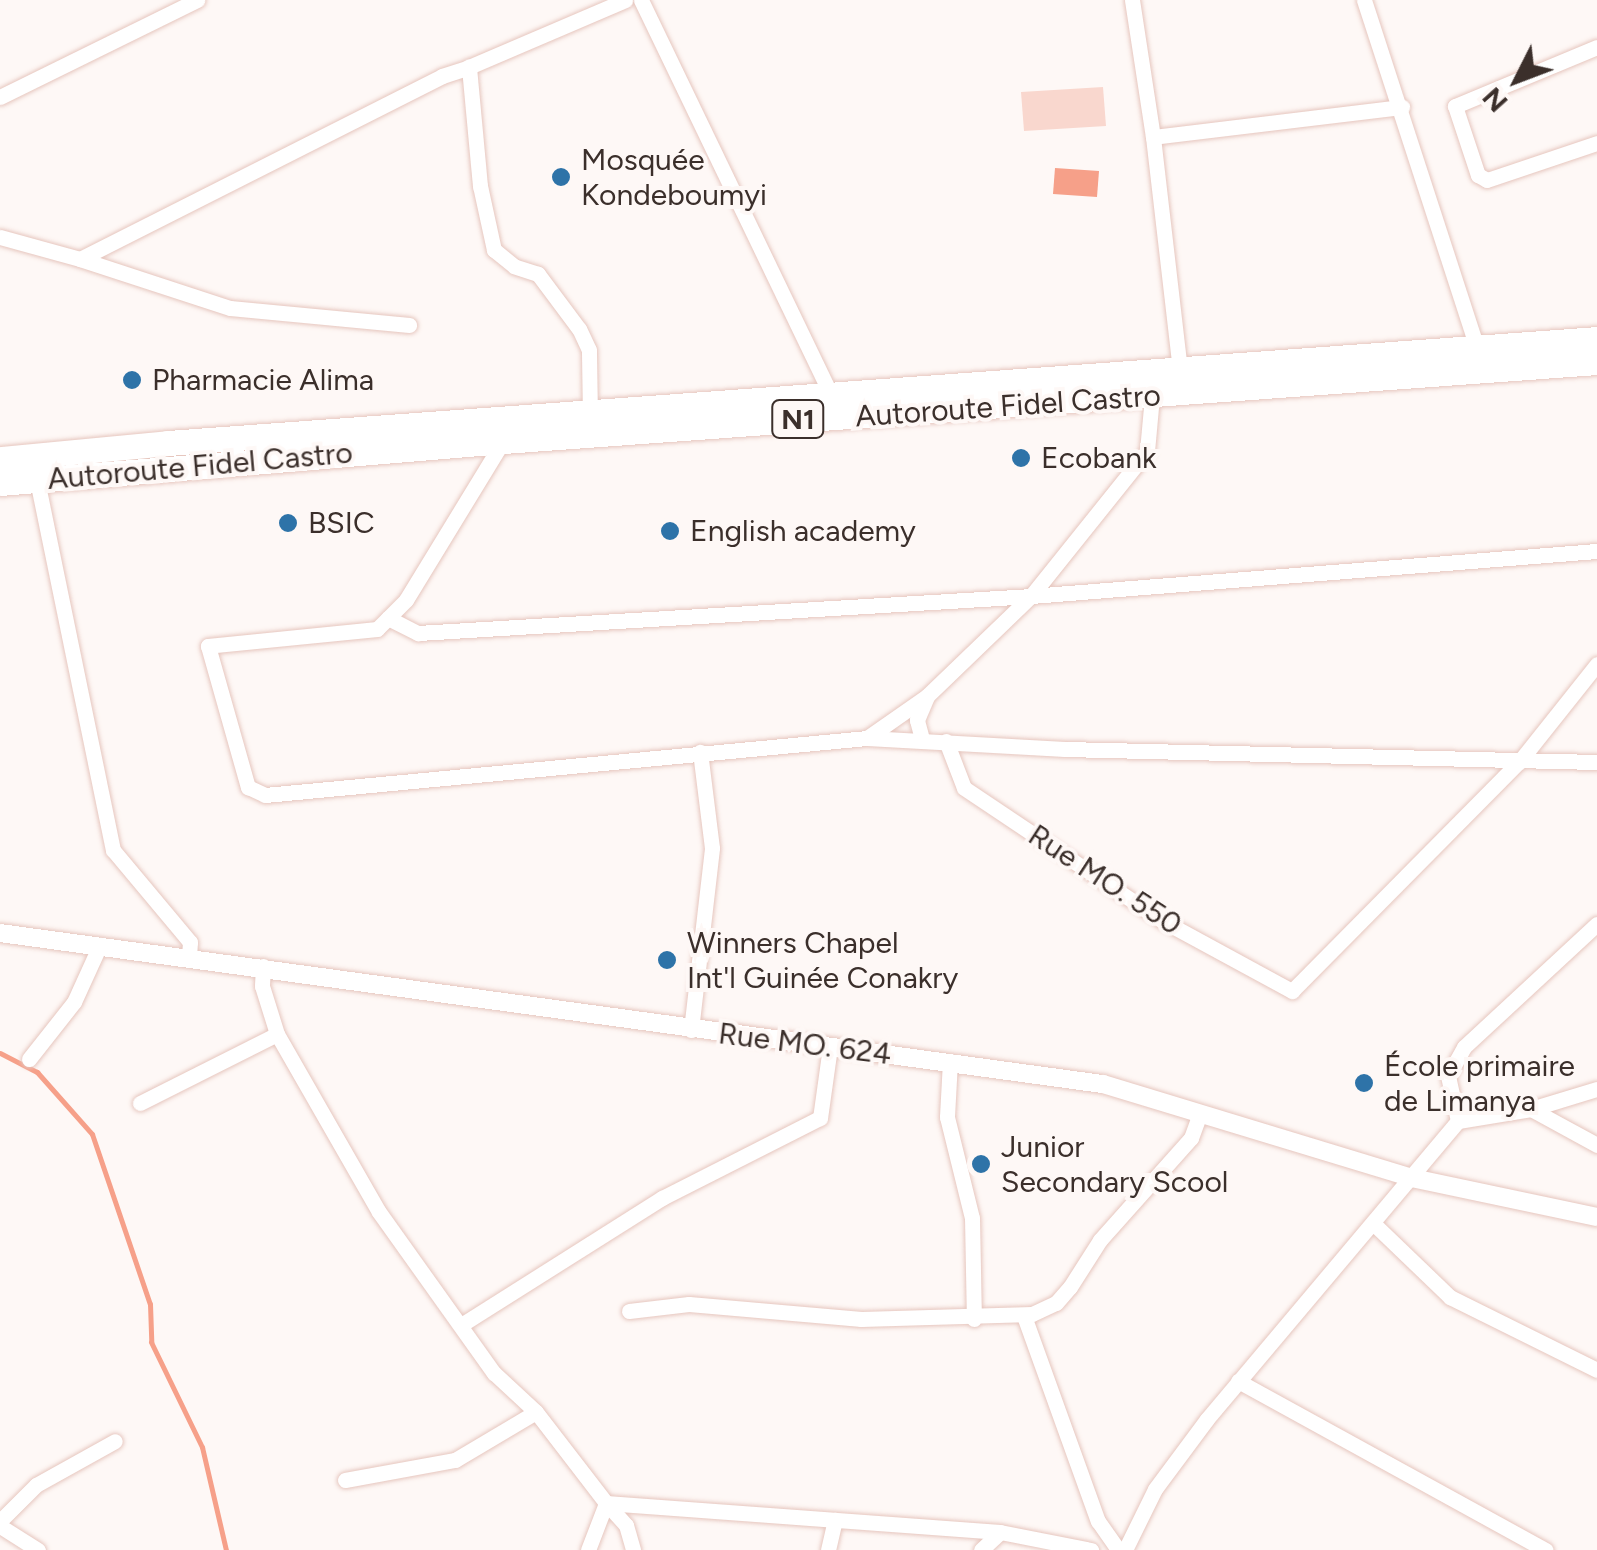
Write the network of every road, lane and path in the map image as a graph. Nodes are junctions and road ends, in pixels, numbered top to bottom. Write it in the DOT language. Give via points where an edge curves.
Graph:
graph roads {
  1 [pos="197,0"];
  2 [pos="626,0"];
  3 [pos="641,0"];
  4 [pos="1132,0"];
  5 [pos="1364,0"];
  6 [pos="1597,47"];
  7 [pos="469,67"];
  8 [pos="0,98"];
  9 [pos="1402,107"];
  10 [pos="1154,137"];
  11 [pos="1597,143"];
  12 [pos="0,237"];
  13 [pos="80,259"];
  14 [pos="409,325"];
  15 [pos="1597,340"];
  16 [pos="1478,350"];
  17 [pos="1597,362"];
  18 [pos="1180,370"];
  19 [pos="832,396"];
  20 [pos="1152,396"];
  21 [pos="591,424"];
  22 [pos="503,441"];
  23 [pos="0,460"];
  24 [pos="37,480"];
  25 [pos="0,483"];
  26 [pos="1597,551"];
  27 [pos="1031,596"];
  28 [pos="388,618"];
  29 [pos="1597,664"];
  30 [pos="927,696"];
  31 [pos="867,738"];
  32 [pos="922,740"];
  33 [pos="946,741"];
  34 [pos="700,752"];
  35 [pos="1519,762"];
  36 [pos="1597,762"];
  37 [pos="1597,924"];
  38 [pos="0,932"];
  39 [pos="100,945"];
  40 [pos="189,955"];
  41 [pos="263,966"];
  42 [pos="691,1030"];
  43 [pos="277,1034"];
  44 [pos="830,1047"];
  45 [pos="29,1059"];
  46 [pos="950,1061"];
  47 [pos="1597,1090"];
  48 [pos="140,1103"];
  49 [pos="1531,1109"];
  50 [pos="1200,1112"];
  51 [pos="1458,1121"];
  52 [pos="1597,1145"];
  53 [pos="1412,1178"];
  54 [pos="1597,1217"];
  55 [pos="1373,1223"];
  56 [pos="629,1312"];
  57 [pos="1024,1316"];
  58 [pos="974,1319"];
  59 [pos="461,1324"];
  60 [pos="1597,1370"];
  61 [pos="1238,1381"];
  62 [pos="536,1412"];
  63 [pos="115,1441"];
  64 [pos="345,1480"];
  65 [pos="606,1503"];
  66 [pos="835,1520"];
  67 [pos="0,1523"];
  68 [pos="1000,1532"];
  69 [pos="37,1550"];
  70 [pos="588,1550"];
  71 [pos="633,1550"];
  72 [pos="828,1550"];
  73 [pos="981,1550"];
  74 [pos="1091,1550"];
  75 [pos="1121,1550"];
  76 [pos="1546,1550"];
  1 -- 8 [label="street"];
  2 -- 7 [label="street"];
  3 -- 19 [label="street"];
  4 -- 10 [label="street"];
  5 -- 9 [label="street"];
  6 -- 11 [label="street" via="1455,106 1478,175 1486,180"];
  7 -- 13 [label="street"];
  7 -- 21 [label="street" via="480,186 494,250 538,274 580,328 589,350"];
  9 -- 10 [label="street"];
  9 -- 16 [label="street"];
  10 -- 18 [label="street"];
  12 -- 13 [label="street"];
  13 -- 14 [label="street" via="230,308"];
  15 -- 16 [label="highway, Autoroute Fidel Castro / N1"];
  16 -- 18 [label="highway, Autoroute Fidel Castro / N1"];
  17 -- 20 [label="highway, Autoroute Fidel Castro / N1"];
  18 -- 19 [label="highway, Autoroute Fidel Castro / N1"];
  19 -- 21 [label="highway, Autoroute Fidel Castro / N1"];
  20 -- 21 [label="highway, Autoroute Fidel Castro / N1"];
  20 -- 27 [label="street" via="1146,451"];
  21 -- 22 [label="highway, Autoroute Fidel Castro / N1"];
  21 -- 23 [label="highway, Autoroute Fidel Castro / N1" via="168,442"];
  22 -- 24 [label="highway, Autoroute Fidel Castro / N1"];
  22 -- 28 [label="street" via="406,600"];
  24 -- 25 [label="highway, Autoroute Fidel Castro / N1"];
  24 -- 40 [label="street" via="113,850 190,942"];
  26 -- 27 [label="street"];
  27 -- 28 [label="street" via="418,632"];
  27 -- 30 [label="street"];
  28 -- 34 [label="street" via="377,629 208,646 248,786 265,795"];
  29 -- 35 [label="street"];
  30 -- 31 [label="street"];
  30 -- 32 [label="street" via="917,720"];
  31 -- 32 [label="street"];
  31 -- 34 [label="street"];
  32 -- 33 [label="street"];
  33 -- 35 [label="street"];
  33 -- 35 [label="street, Rue MO. 550" via="964,788 1163,921 1292,991"];
  34 -- 42 [label="street" via="712,848"];
  35 -- 36 [label="street"];
  37 -- 51 [label="street" via="1464,1046 1448,1076"];
  38 -- 39 [label="street, Rue MO. 624"];
  39 -- 40 [label="street, Rue MO. 624"];
  39 -- 45 [label="street" via="74,1002"];
  40 -- 41 [label="street, Rue MO. 624"];
  41 -- 42 [label="street, Rue MO. 624"];
  41 -- 43 [label="street" via="262,986"];
  42 -- 44 [label="street, Rue MO. 624"];
  43 -- 48 [label="street"];
  43 -- 59 [label="street" via="379,1212"];
  44 -- 46 [label="street, Rue MO. 624"];
  44 -- 59 [label="street" via="820,1118 662,1198"];
  46 -- 50 [label="street, Rue MO. 624" via="1102,1084"];
  46 -- 58 [label="street" via="946,1117 972,1218"];
  47 -- 49 [label="street"];
  49 -- 51 [label="street"];
  49 -- 52 [label="street"];
  50 -- 53 [label="street, Rue MO. 624"];
  50 -- 57 [label="street" via="1191,1138 1100,1240 1056,1303"];
  51 -- 53 [label="street"];
  53 -- 54 [label="street, Rue MO. 624"];
  53 -- 55 [label="street"];
  55 -- 60 [label="street" via="1450,1297"];
  55 -- 61 [label="street"];
  56 -- 58 [label="street" via="689,1304 860,1319"];
  57 -- 58 [label="street"];
  57 -- 75 [label="street" via="1098,1521"];
  59 -- 62 [label="street" via="494,1374"];
  61 -- 75 [label="street" via="1155,1489"];
  61 -- 76 [label="street"];
  62 -- 64 [label="street" via="456,1460"];
  62 -- 65 [label="street"];
  63 -- 67 [label="street" via="36,1485"];
  65 -- 66 [label="street"];
  65 -- 70 [label="street"];
  65 -- 71 [label="street" via="626,1526"];
  66 -- 68 [label="street"];
  66 -- 72 [label="street"];
  67 -- 69 [label="street"];
  68 -- 73 [label="street"];
  68 -- 74 [label="street"];
}
